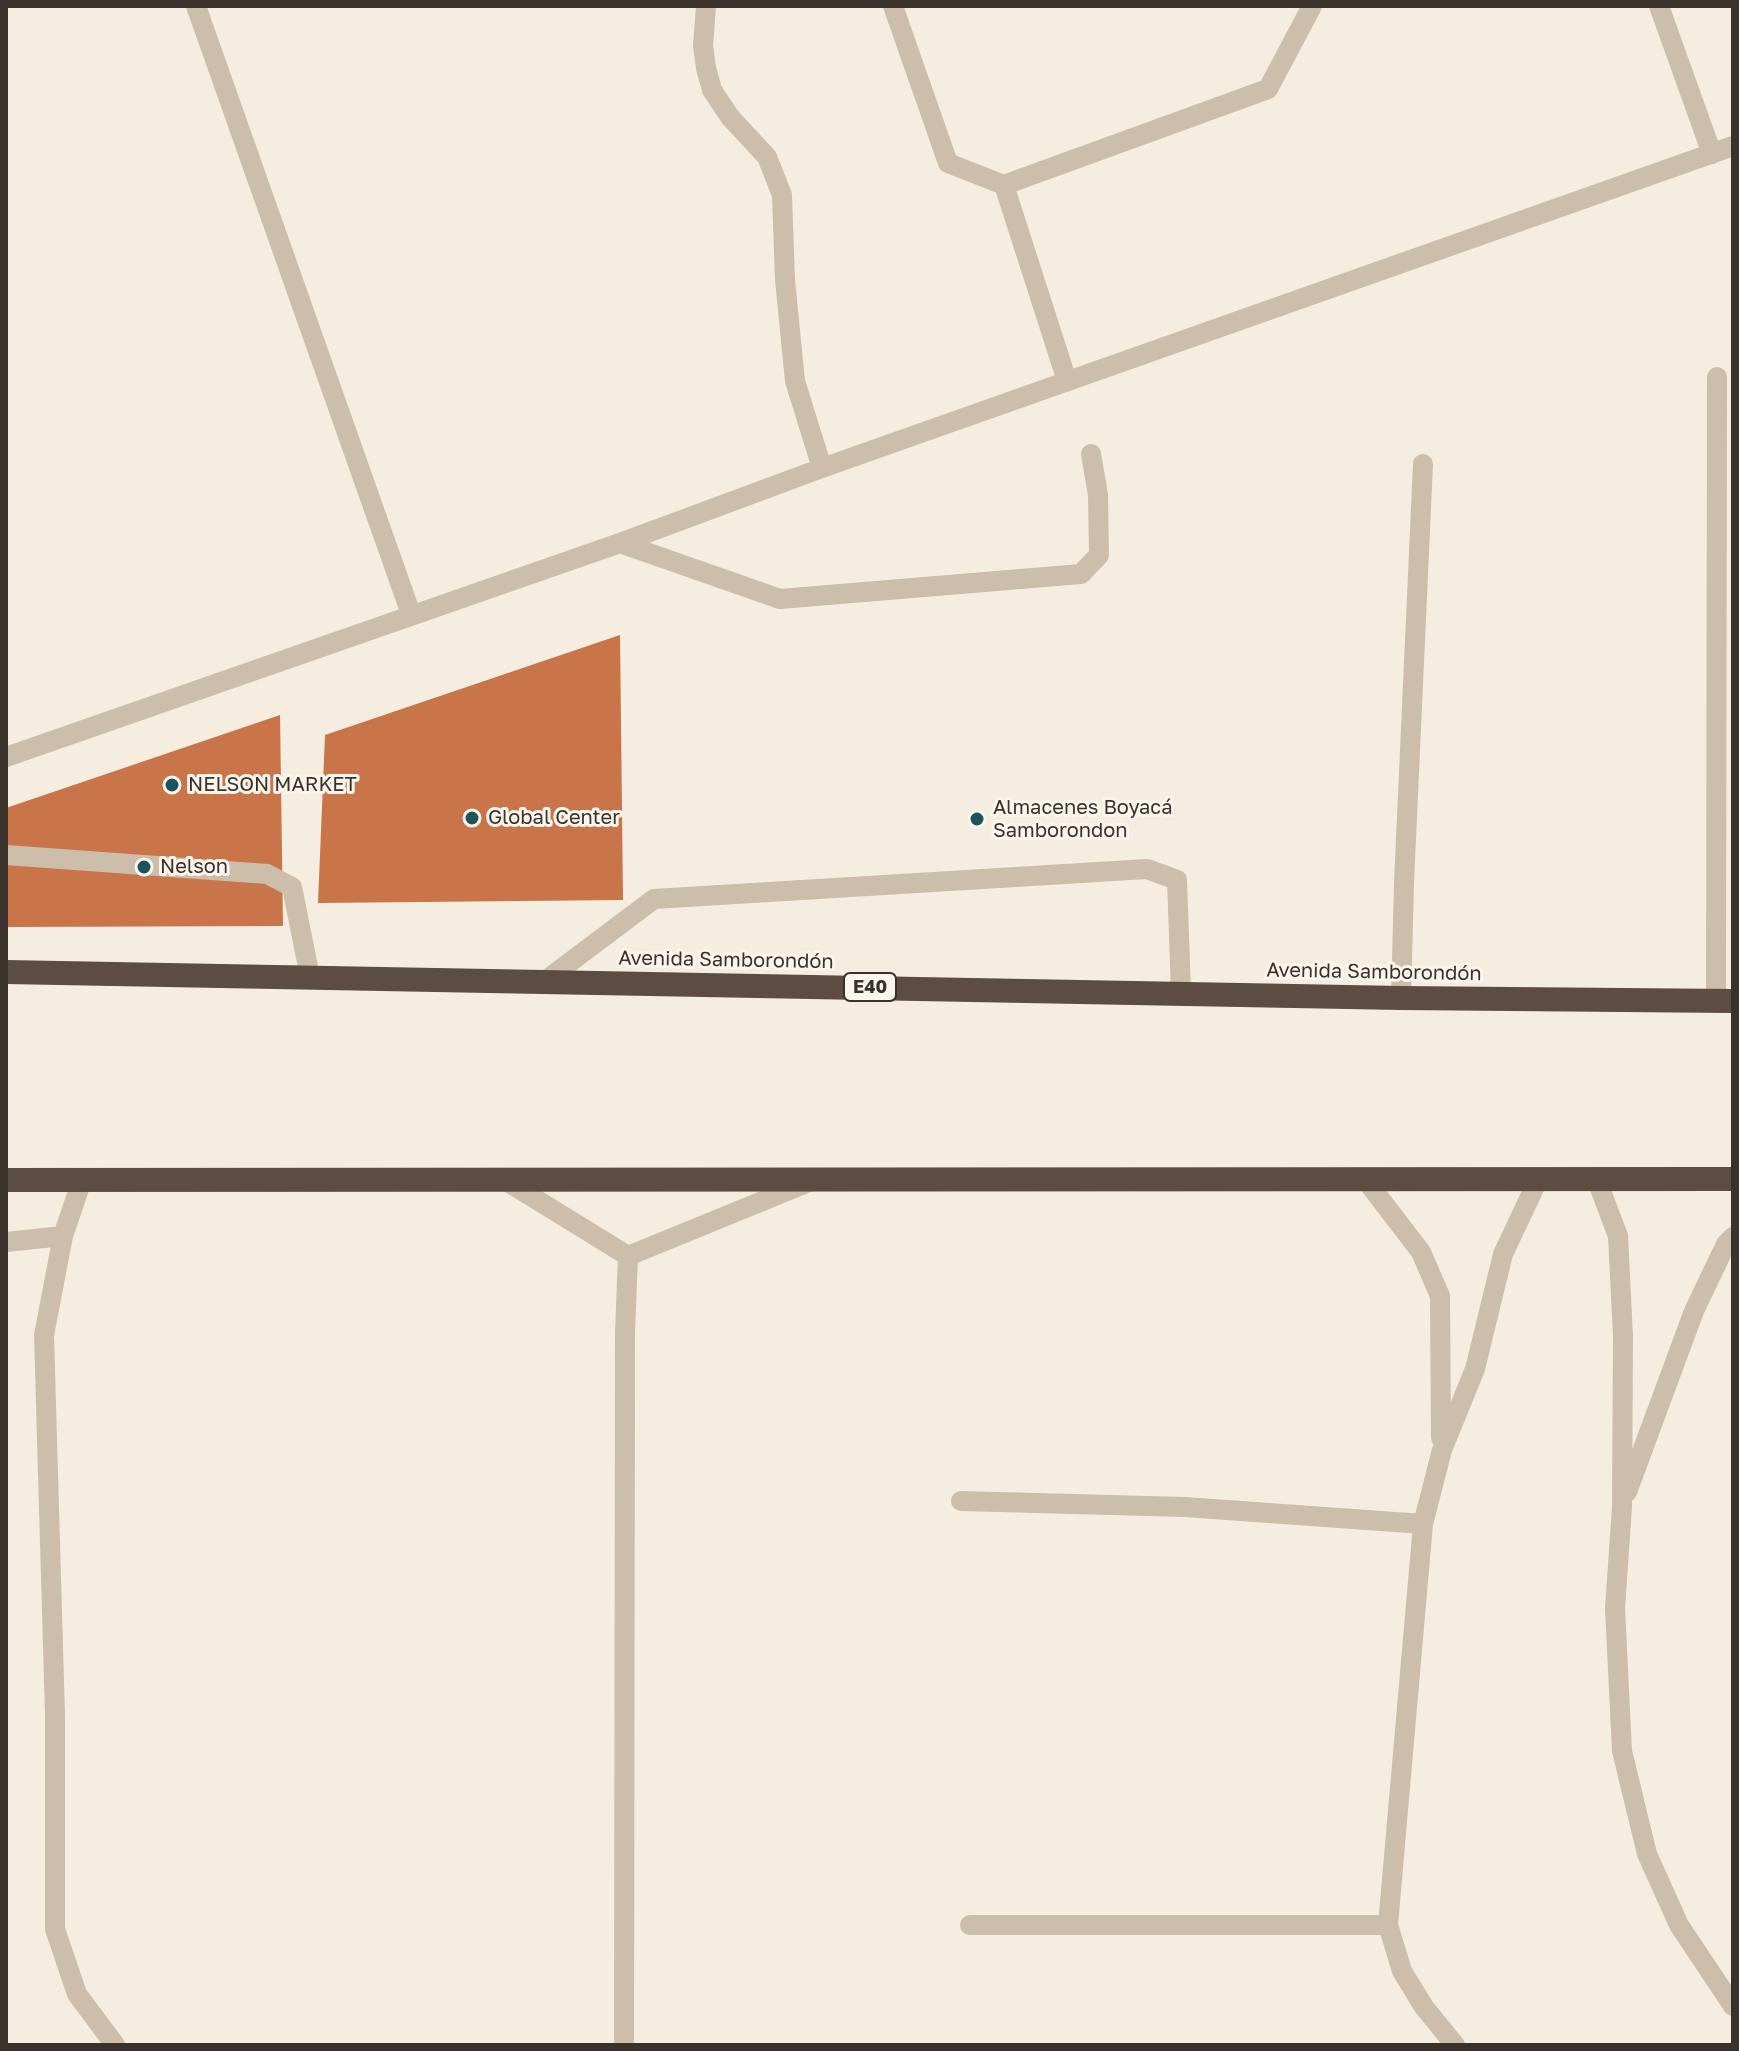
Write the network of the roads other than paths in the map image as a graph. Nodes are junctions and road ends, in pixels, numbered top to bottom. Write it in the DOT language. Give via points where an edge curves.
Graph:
graph roads {
  1 [pos="196,6"];
  2 [pos="706,6"];
  3 [pos="893,6"];
  4 [pos="1312,6"];
  5 [pos="1659,6"];
  6 [pos="1733,146"];
  7 [pos="1712,154"];
  8 [pos="1004,185"];
  9 [pos="1717,377"];
  10 [pos="1067,381"];
  11 [pos="1091,454"];
  12 [pos="1423,464"];
  13 [pos="822,468"];
  14 [pos="620,543"];
  15 [pos="411,614"];
  16 [pos="6,757"];
  17 [pos="6,855"];
  18 [pos="6,972"];
  19 [pos="310,977"];
  20 [pos="545,981"];
  21 [pos="1181,992"];
  22 [pos="1401,998"];
  23 [pos="1725,1001"];
  24 [pos="1539,1178"];
  25 [pos="1596,1178"];
  26 [pos="503,1179"];
  27 [pos="816,1179"];
  28 [pos="1365,1179"];
  29 [pos="1733,1179"];
  30 [pos="6,1180"];
  31 [pos="82,1180"];
  32 [pos="63,1236"];
  33 [pos="1733,1237"];
  34 [pos="6,1242"];
  35 [pos="628,1256"];
  36 [pos="1442,1450"];
  37 [pos="961,1501"];
  38 [pos="1622,1507"];
  39 [pos="1423,1524"];
  40 [pos="970,1925"];
  41 [pos="1388,1925"];
  42 [pos="1733,2006"];
  43 [pos="115,2045"];
  44 [pos="624,2045"];
  45 [pos="1455,2045"];
  1 -- 15 [label="street"];
  2 -- 13 [label="street" via="703,46 712,90 767,157 782,195 795,381"];
  3 -- 8 [label="street" via="948,163"];
  4 -- 8 [label="street" via="1268,89"];
  5 -- 7 [label="street"];
  6 -- 7 [label="street"];
  7 -- 10 [label="street"];
  8 -- 10 [label="street"];
  9 -- 23 [label="street"];
  10 -- 13 [label="street"];
  11 -- 14 [label="street" via="1099,555 1081,574 780,599"];
  12 -- 22 [label="street"];
  13 -- 14 [label="street"];
  14 -- 15 [label="street"];
  15 -- 16 [label="street"];
  17 -- 19 [label="street" via="267,874 292,887"];
  18 -- 19 [label="highway, Avenida Samborondón / E40"];
  19 -- 20 [label="highway, Avenida Samborondón / E40"];
  20 -- 21 [label="highway, Avenida Samborondón / E40"];
  20 -- 21 [label="street" via="654,899 1147,869 1177,880"];
  21 -- 22 [label="highway, Avenida Samborondón / E40"];
  22 -- 23 [label="highway, Avenida Samborondón / E40"];
  24 -- 25 [label="highway"];
  24 -- 28 [label="highway"];
  24 -- 36 [label="street" via="1503,1254 1475,1369"];
  25 -- 29 [label="highway"];
  25 -- 38 [label="street" via="1618,1236"];
  26 -- 27 [label="highway"];
  26 -- 31 [label="highway"];
  26 -- 35 [label="street"];
  27 -- 28 [label="highway"];
  27 -- 35 [label="street"];
  28 -- 36 [label="street" via="1421,1252 1440,1296"];
  30 -- 31 [label="highway"];
  31 -- 32 [label="street"];
  32 -- 34 [label="street"];
  32 -- 43 [label="street" via="44,1335 55,1929 77,1994"];
  33 -- 38 [label="street" via="1694,1311"];
  35 -- 44 [label="street"];
  36 -- 39 [label="street"];
  37 -- 39 [label="street" via="1185,1507"];
  38 -- 42 [label="street" via="1615,1608 1622,1751 1647,1854 1679,1925"];
  39 -- 41 [label="street"];
  40 -- 41 [label="street"];
  41 -- 45 [label="street" via="1402,1971"];
}
